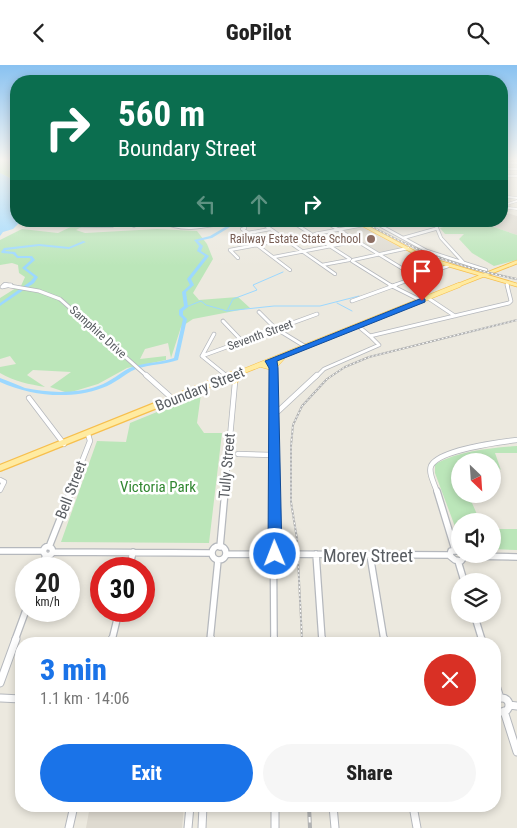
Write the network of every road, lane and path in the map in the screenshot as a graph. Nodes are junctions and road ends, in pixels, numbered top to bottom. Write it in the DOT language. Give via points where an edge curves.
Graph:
graph roads {
  1 [pos="267,227"];
  2 [pos="300,227"];
  3 [pos="333,227"];
  4 [pos="353,227"];
  5 [pos="367,227"];
  6 [pos="368,227"];
  7 [pos="383,227"];
  8 [pos="242,229"];
  9 [pos="270,229"];
  10 [pos="435,229"];
  11 [pos="338,230"];
  12 [pos="248,233"];
  13 [pos="312,235"];
  14 [pos="251,237"];
  15 [pos="403,238"];
  16 [pos="285,239"];
  17 [pos="357,241"];
  18 [pos="257,245"];
  19 [pos="330,247"];
  20 [pos="406,248"];
  21 [pos="303,252"];
  22 [pos="378,254"];
  23 [pos="238,257"];
  24 [pos="274,257"];
  25 [pos="351,260"];
  26 [pos="463,263"];
  27 [pos="517,263"];
  28 [pos="322,265"];
  29 [pos="448,266"];
  30 [pos="509,268"];
  31 [pos="290,270"];
  32 [pos="334,274"];
  33 [pos="477,274"];
  34 [pos="488,274"];
  35 [pos="418,278"];
  36 [pos="503,278"];
  37 [pos="466,283"];
  38 [pos="507,284"];
  39 [pos="517,284"];
  40 [pos="393,287"];
  41 [pos="2,289"];
  42 [pos="449,290"];
  43 [pos="428,299"];
  44 [pos="352,301"];
  45 [pos="422,301"];
  46 [pos="259,312"];
  47 [pos="317,314"];
  48 [pos="455,316"];
  49 [pos="224,321"];
  50 [pos="358,326"];
  51 [pos="278,329"];
  52 [pos="214,334"];
  53 [pos="370,336"];
  54 [pos="243,342"];
  55 [pos="306,347"];
  56 [pos="286,355"];
  57 [pos="202,356"];
  58 [pos="270,361"];
  59 [pos="260,365"];
  60 [pos="274,368"];
  61 [pos="232,382"];
  62 [pos="29,398"];
  63 [pos="174,400"];
  64 [pos="274,415"];
  65 [pos="88,434"];
  66 [pos="515,442"];
  67 [pos="64,444"];
  68 [pos="238,455"];
  69 [pos="273,455"];
  70 [pos="0,470"];
  71 [pos="0,480"];
  72 [pos="0,490"];
  73 [pos="451,526"];
  74 [pos="220,547"];
  75 [pos="51,549"];
  76 [pos="0,551"];
  77 [pos="451,551"];
  78 [pos="133,552"];
  79 [pos="44,553"];
  80 [pos="211,553"];
  81 [pos="227,554"];
  82 [pos="275,554"];
  83 [pos="316,554"];
  84 [pos="370,555"];
  85 [pos="450,555"];
  86 [pos="501,556"];
  87 [pos="43,557"];
  88 [pos="132,557"];
  89 [pos="517,557"];
  90 [pos="218,560"];
  91 [pos="22,622"];
  92 [pos="116,622"];
  93 [pos="477,623"];
  94 [pos="17,637"];
  95 [pos="113,637"];
  96 [pos="211,637"];
  97 [pos="274,637"];
  98 [pos="322,637"];
  99 [pos="385,637"];
  100 [pos="481,637"];
  101 [pos="15,641"];
  102 [pos="0,683"];
  103 [pos="0,698"];
  104 [pos="15,699"];
  105 [pos="501,701"];
  106 [pos="510,707"];
  107 [pos="517,752"];
  108 [pos="72,812"];
  109 [pos="189,812"];
  110 [pos="203,812"];
  111 [pos="275,812"];
  112 [pos="334,812"];
  113 [pos="414,812"];
  114 [pos="68,828"];
  115 [pos="188,828"];
  116 [pos="202,828"];
  117 [pos="275,828"];
  118 [pos="335,828"];
  119 [pos="417,828"];
  1 -- 9 [label="street"];
  2 -- 13 [label="street"];
  3 -- 11 [label="street"];
  4 -- 11 [label="street"];
  5 -- 20 [label="main road"];
  6 -- 20 [label="main road"];
  7 -- 15 [label="street"];
  8 -- 12 [label="street"];
  9 -- 12 [label="street"];
  9 -- 16 [label="street"];
  10 -- 15 [label="street"];
  10 -- 26 [label="street"];
  11 -- 13 [label="street"];
  11 -- 17 [label="street"];
  12 -- 14 [label="street"];
  13 -- 16 [label="street"];
  13 -- 19 [label="street"];
  15 -- 26 [label="street" via="427,251"];
  16 -- 18 [label="street"];
  16 -- 21 [label="street"];
  17 -- 19 [label="street"];
  17 -- 22 [label="street"];
  18 -- 23 [label="street" via="230,251"];
  18 -- 24 [label="street"];
  19 -- 21 [label="street"];
  19 -- 25 [label="street"];
  20 -- 22 [label="street"];
  20 -- 29 [label="main road"];
  20 -- 34 [label="main road" via="445,263"];
  21 -- 24 [label="street"];
  21 -- 28 [label="street"];
  22 -- 25 [label="street"];
  22 -- 35 [label="street"];
  24 -- 31 [label="street"];
  25 -- 28 [label="street"];
  25 -- 40 [label="street"];
  26 -- 34 [label="street"];
  27 -- 30 [label="main road, Boundary Street"];
  27 -- 34 [label="main road, Boundary Street"];
  28 -- 32 [label="street"];
  29 -- 33 [label="main road"];
  29 -- 35 [label="street"];
  30 -- 34 [label="main road, Boundary Street"];
  30 -- 36 [label="main road" via="498,275"];
  33 -- 34 [label="main road"];
  33 -- 37 [label="main road" via="479,276"];
  34 -- 36 [label="main road"];
  34 -- 37 [label="main road, Boundary Street"];
  34 -- 39 [label="main road"];
  34 -- 42 [label="main road, Boundary Street"];
  35 -- 40 [label="street"];
  36 -- 39 [label="main road"];
  37 -- 42 [label="main road, Boundary Street"];
  38 -- 48 [label="street" via="510,303"];
  40 -- 44 [label="street"];
  40 -- 45 [label="street"];
  41 -- 63 [label="street, Samphire Drive" via="10,286 29,289 60,299"];
  42 -- 43 [label="main road, Boundary Street"];
  43 -- 45 [label="main road, Boundary Street"];
  43 -- 48 [label="street"];
  45 -- 50 [label="main road, Boundary Street"];
  46 -- 51 [label="street"];
  47 -- 51 [label="street, Seventh Street"];
  48 -- 53 [label="street"];
  49 -- 54 [label="street"];
  50 -- 53 [label="street"];
  50 -- 55 [label="main road, Boundary Street"];
  51 -- 54 [label="street, Seventh Street"];
  51 -- 55 [label="street"];
  52 -- 57 [label="street"];
  53 -- 64 [label="street" via="379,345 324,369"];
  54 -- 57 [label="street, Seventh Street"];
  55 -- 56 [label="main road, Boundary Street"];
  56 -- 58 [label="main road, Boundary Street"];
  56 -- 60 [label="main road"];
  57 -- 61 [label="street"];
  58 -- 59 [label="main road, Boundary Street"];
  58 -- 60 [label="street"];
  59 -- 60 [label="main road"];
  59 -- 61 [label="main road, Boundary Street" via="243,372"];
  60 -- 64 [label="street"];
  61 -- 63 [label="main road, Boundary Street" via="218,382"];
  61 -- 74 [label="street, Tully Street"];
  62 -- 67 [label="street"];
  63 -- 65 [label="main road, Boundary Street"];
  64 -- 69 [label="street"];
  65 -- 67 [label="main road, Boundary Street"];
  65 -- 75 [label="street, Bell Street" via="90,441"];
  66 -- 73 [label="street" via="480,446 440,457 432,463 430,470"];
  67 -- 70 [label="main road, Boundary Street"];
  68 -- 69 [label="street"];
  69 -- 82 [label="street"];
  71 -- 72 [label="street" via="4,481"];
  74 -- 80 [label="street"];
  74 -- 81 [label="street"];
  75 -- 78 [label="street"];
  75 -- 79 [label="street"];
  76 -- 79 [label="street"];
  77 -- 85 [label="street"];
  78 -- 80 [label="street"];
  78 -- 88 [label="street"];
  79 -- 87 [label="street"];
  80 -- 90 [label="street"];
  81 -- 82 [label="street, Morey Street"];
  81 -- 90 [label="street"];
  82 -- 83 [label="street, Morey Street"];
  82 -- 97 [label="street"];
  83 -- 84 [label="street, Morey Street"];
  83 -- 98 [label="street"];
  84 -- 85 [label="street, Morey Street"];
  84 -- 99 [label="street"];
  86 -- 89 [label="street"];
  90 -- 96 [label="street"];
  91 -- 94 [label="street"];
  92 -- 95 [label="street"];
  93 -- 100 [label="street"];
  101 -- 102 [label="street"];
  103 -- 104 [label="street"];
  105 -- 106 [label="street" via="506,700"];
  106 -- 107 [label="street"];
  108 -- 114 [label="street"];
  109 -- 115 [label="street"];
  110 -- 116 [label="street"];
  111 -- 117 [label="street"];
  112 -- 118 [label="street"];
  113 -- 119 [label="street"];
}
